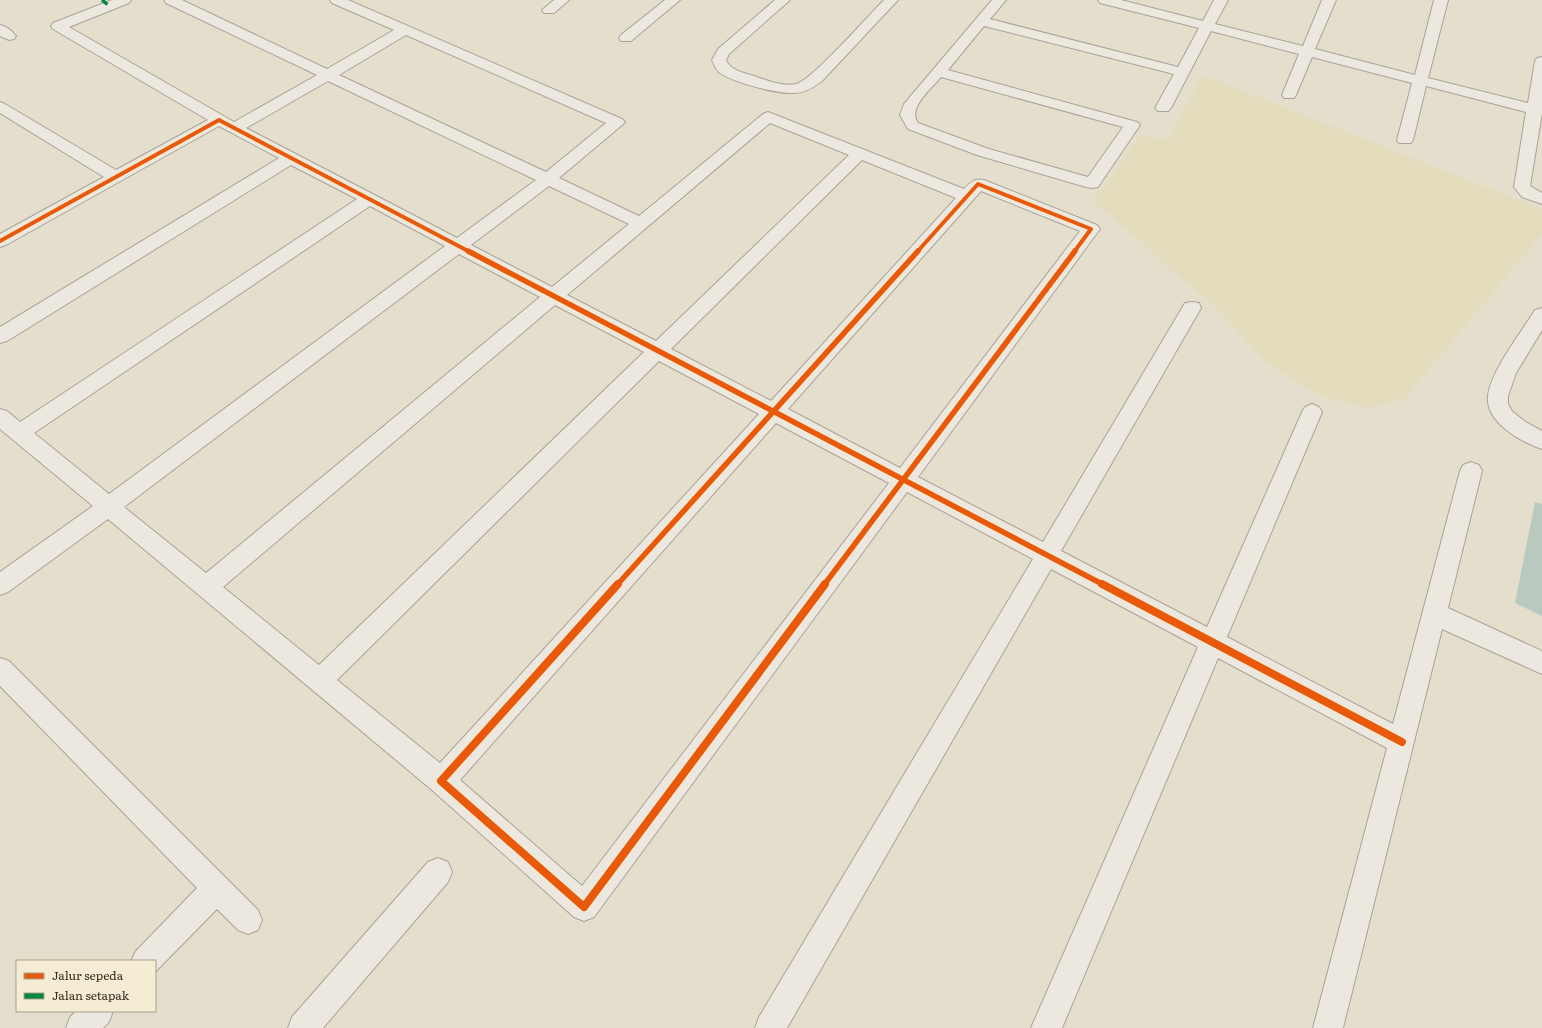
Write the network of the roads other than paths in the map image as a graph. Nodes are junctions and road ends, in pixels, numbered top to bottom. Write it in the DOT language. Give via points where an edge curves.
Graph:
graph roads {
  1 [pos="124,0"];
  2 [pos="171,0"];
  3 [pos="336,0"];
  4 [pos="562,0"];
  5 [pos="673,0"];
  6 [pos="783,0"];
  7 [pos="891,0"];
  8 [pos="999,0"];
  9 [pos="1109,0"];
  10 [pos="1221,0"];
  11 [pos="1329,0"];
  12 [pos="1441,0"];
  13 [pos="105,3"];
  14 [pos="549,10"];
  15 [pos="981,21"];
  16 [pos="1207,26"];
  17 [pos="404,30"];
  18 [pos="626,38"];
  19 [pos="1307,52"];
  20 [pos="1542,62"];
  21 [pos="939,72"];
  22 [pos="1182,72"];
  23 [pos="328,76"];
  24 [pos="1421,80"];
  25 [pos="1289,95"];
  26 [pos="0,107"];
  27 [pos="1163,108"];
  28 [pos="1539,109"];
  29 [pos="226,124"];
  30 [pos="1405,140"];
  31 [pos="860,154"];
  32 [pos="291,158"];
  33 [pos="116,177"];
  34 [pos="547,179"];
  35 [pos="967,196"];
  36 [pos="369,199"];
  37 [pos="1542,199"];
  38 [pos="641,223"];
  39 [pos="0,241"];
  40 [pos="457,246"];
  41 [pos="554,296"];
  42 [pos="1192,308"];
  43 [pos="1542,315"];
  44 [pos="0,336"];
  45 [pos="658,351"];
  46 [pos="773,412"];
  47 [pos="1312,412"];
  48 [pos="0,417"];
  49 [pos="19,433"];
  50 [pos="1542,441"];
  51 [pos="1471,472"];
  52 [pos="903,480"];
  53 [pos="108,507"];
  54 [pos="1047,555"];
  55 [pos="0,585"];
  56 [pos="206,587"];
  57 [pos="1435,614"];
  58 [pos="1213,642"];
  59 [pos="1542,663"];
  60 [pos="0,669"];
  61 [pos="320,680"];
  62 [pos="1402,742"];
  63 [pos="441,781"];
  64 [pos="438,872"];
  65 [pos="217,888"];
  66 [pos="248,920"];
  67 [pos="147,960"];
  68 [pos="97,1012"];
  69 [pos="81,1028"];
  70 [pos="303,1028"];
  71 [pos="770,1028"];
  72 [pos="1046,1028"];
  73 [pos="1328,1028"];
  1 -- 13 [label="street"];
  2 -- 23 [label="street"];
  3 -- 17 [label="street"];
  4 -- 14 [label="street"];
  5 -- 18 [label="street"];
  6 -- 7 [label="street" via="723,52 719,60 727,71 790,89 807,86"];
  8 -- 15 [label="street"];
  9 -- 16 [label="street"];
  10 -- 16 [label="street"];
  11 -- 19 [label="street"];
  12 -- 24 [label="street"];
  13 -- 29 [label="street" via="58,26"];
  15 -- 21 [label="street"];
  15 -- 22 [label="street"];
  16 -- 19 [label="street"];
  16 -- 22 [label="street"];
  17 -- 23 [label="street"];
  17 -- 34 [label="street" via="617,122"];
  19 -- 24 [label="street"];
  19 -- 25 [label="street"];
  20 -- 28 [label="street"];
  21 -- 21 [label="street" via="908,110 908,121 913,126 983,152 1092,183 1132,125"];
  22 -- 27 [label="street"];
  23 -- 29 [label="street"];
  23 -- 34 [label="street"];
  24 -- 28 [label="street"];
  24 -- 30 [label="street"];
  26 -- 33 [label="street"];
  28 -- 37 [label="street" via="1522,187 1528,193"];
  29 -- 32 [label="street"];
  29 -- 33 [label="street"];
  31 -- 35 [label="street"];
  31 -- 38 [label="street" via="768,117"];
  31 -- 45 [label="street"];
  32 -- 36 [label="street"];
  32 -- 44 [label="street"];
  33 -- 39 [label="street"];
  34 -- 38 [label="street"];
  34 -- 40 [label="street"];
  35 -- 46 [label="street"];
  35 -- 52 [label="street" via="978,184 1090,229"];
  36 -- 40 [label="street"];
  36 -- 49 [label="street"];
  38 -- 41 [label="street"];
  40 -- 41 [label="street"];
  40 -- 53 [label="street"];
  41 -- 45 [label="street"];
  41 -- 56 [label="street"];
  42 -- 54 [label="street"];
  43 -- 50 [label="street" via="1503,379 1498,392 1498,404 1508,419"];
  45 -- 46 [label="street"];
  45 -- 61 [label="street"];
  46 -- 52 [label="street"];
  46 -- 63 [label="street"];
  47 -- 58 [label="street"];
  48 -- 49 [label="street"];
  49 -- 53 [label="street"];
  51 -- 57 [label="street"];
  52 -- 54 [label="street"];
  52 -- 63 [label="street" via="584,907"];
  53 -- 55 [label="street"];
  53 -- 56 [label="street"];
  54 -- 58 [label="street"];
  54 -- 71 [label="street"];
  56 -- 61 [label="street"];
  57 -- 59 [label="street"];
  57 -- 62 [label="street"];
  58 -- 62 [label="street"];
  58 -- 72 [label="street"];
  60 -- 65 [label="street"];
  61 -- 63 [label="street"];
  62 -- 73 [label="street"];
  64 -- 70 [label="street"];
  65 -- 66 [label="street"];
  65 -- 67 [label="street"];
  68 -- 69 [label="street"];
}
